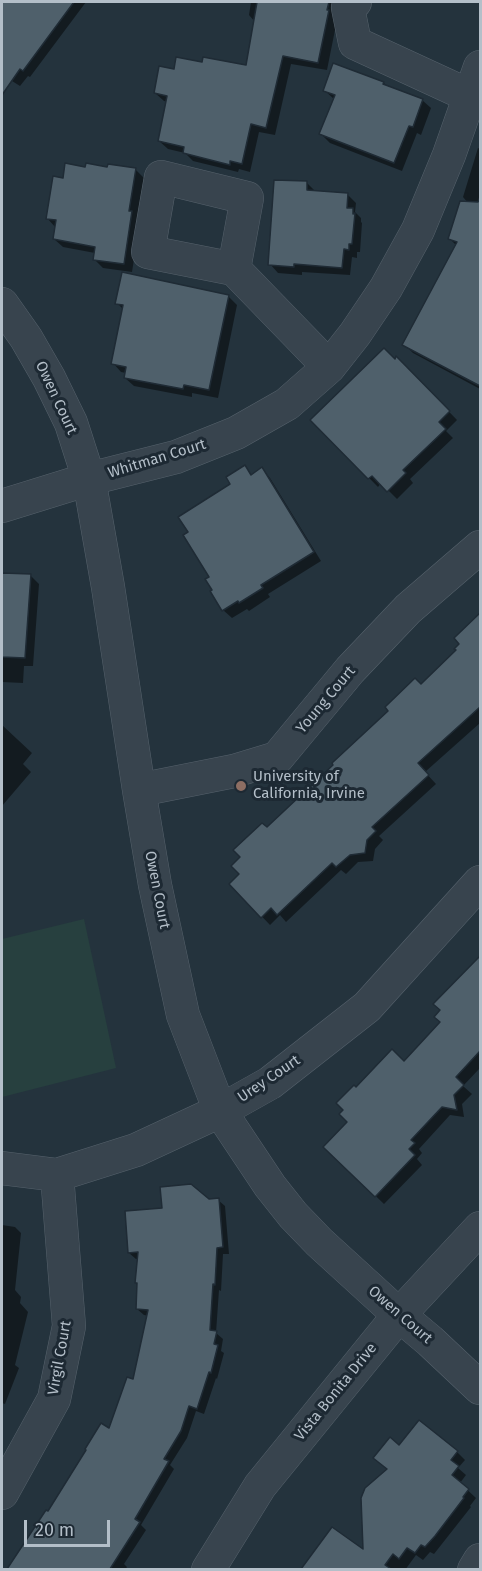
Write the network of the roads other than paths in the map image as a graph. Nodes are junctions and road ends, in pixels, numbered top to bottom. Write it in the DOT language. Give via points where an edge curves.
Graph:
graph roads {
  1 [pos="355,2"];
  2 [pos="475,82"];
  3 [pos="234,269"];
  4 [pos="2,304"];
  5 [pos="329,368"];
  6 [pos="88,478"];
  7 [pos="2,506"];
  8 [pos="480,547"];
  9 [pos="139,790"];
  10 [pos="480,882"];
  11 [pos="220,1111"];
  12 [pos="2,1168"];
  13 [pos="57,1175"];
  14 [pos="480,1228"];
  15 [pos="399,1315"];
  16 [pos="480,1388"];
  17 [pos="2,1493"];
  18 [pos="480,1560"];
  19 [pos="208,1569"];
  20 [pos="474,1569"];
  1 -- 2 [label="street, Whitman Court" via="348,8 355,43"];
  2 -- 5 [label="street, Whitman Court" via="418,230 386,288"];
  3 -- 5 [label="street"];
  4 -- 6 [label="street, Owen Court" via="49,378 71,423"];
  5 -- 6 [label="street, Whitman Court" via="287,404 236,433 176,457"];
  6 -- 7 [label="street, Whitman Court"];
  6 -- 9 [label="street, Owen Court"];
  8 -- 9 [label="street, Young Court" via="408,609 350,670 277,758"];
  9 -- 11 [label="street, Owen Court" via="183,1016"];
  10 -- 11 [label="street, Urey Court" via="367,1007 270,1083"];
  11 -- 13 [label="street, Urey Court" via="136,1150"];
  11 -- 15 [label="street, Owen Court" via="293,1215"];
  12 -- 13 [label="street, Urey Court"];
  13 -- 17 [label="street, Virgil Court" via="69,1326 54,1399"];
  14 -- 15 [label="street, Vista Bonita Drive"];
  15 -- 16 [label="street, Owen Court"];
  15 -- 19 [label="street, Vista Bonita Drive" via="260,1486"];
  18 -- 20 [label="street"];
}
